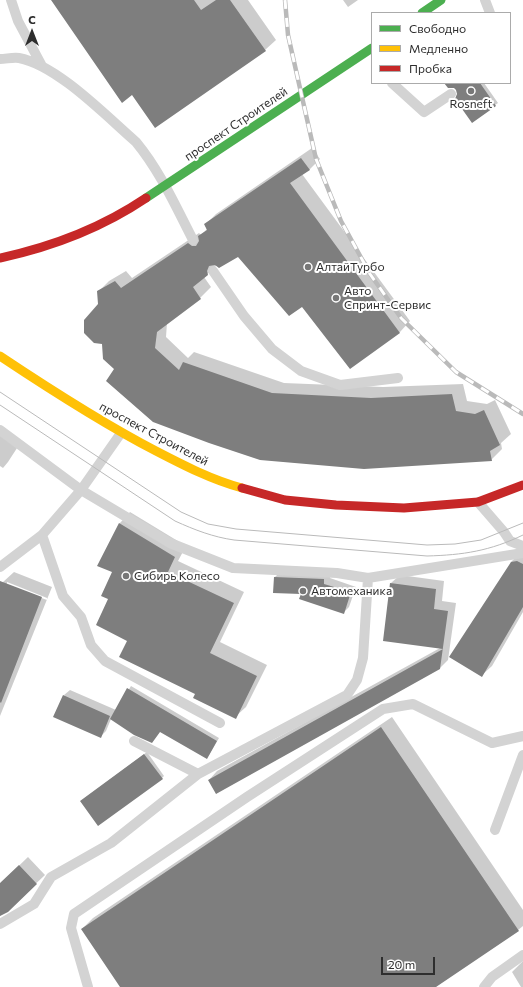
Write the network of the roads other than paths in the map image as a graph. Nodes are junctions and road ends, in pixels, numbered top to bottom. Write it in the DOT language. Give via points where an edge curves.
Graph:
graph roads {
  1 [pos="11,0"];
  2 [pos="441,0"];
  3 [pos="485,0"];
  4 [pos="423,12"];
  5 [pos="490,12"];
  6 [pos="371,49"];
  7 [pos="0,59"];
  8 [pos="42,66"];
  9 [pos="393,84"];
  10 [pos="452,94"];
  11 [pos="165,186"];
  12 [pos="193,240"];
  13 [pos="0,258"];
  14 [pos="213,271"];
  15 [pos="1,360"];
  16 [pos="398,378"];
  17 [pos="0,430"];
  18 [pos="121,433"];
  19 [pos="523,485"];
  20 [pos="81,490"];
  21 [pos="478,502"];
  22 [pos="42,535"];
  23 [pos="523,546"];
  24 [pos="523,553"];
  25 [pos="0,567"];
  26 [pos="368,578"];
  27 [pos="220,723"];
  28 [pos="523,736"];
  29 [pos="134,741"];
  30 [pos="523,755"];
  31 [pos="198,774"];
  32 [pos="495,830"];
  33 [pos="0,924"];
  34 [pos="523,954"];
  35 [pos="88,987"];
  36 [pos="484,987"];
  1 -- 8 [label="lane" via="18,22"];
  2 -- 4 [label="main road"];
  3 -- 5 [label="lane"];
  6 -- 11 [label="main road, проспект Строителей" via="364,58"];
  7 -- 8 [label="lane" via="18,58"];
  8 -- 11 [label="lane" via="71,86 136,142"];
  9 -- 10 [label="lane" via="424,112"];
  11 -- 12 [label="lane"];
  11 -- 13 [label="main road, проспект Строителей" via="95,227 16,255"];
  14 -- 16 [label="lane" via="244,316 272,349 301,371 340,385"];
  15 -- 18 [label="main road, проспект Строителей"];
  17 -- 20 [label="lane"];
  18 -- 20 [label="lane"];
  18 -- 21 [label="main road, проспект Строителей" via="177,462 228,484 285,500 336,506 404,508"];
  19 -- 21 [label="main road, проспект Строителей"];
  20 -- 22 [label="lane"];
  20 -- 26 [label="lane" via="170,543 233,568 337,573"];
  21 -- 23 [label="lane" via="510,541"];
  22 -- 25 [label="lane"];
  22 -- 27 [label="lane" via="63,596 81,617 91,645 105,661"];
  24 -- 26 [label="lane"];
  26 -- 31 [label="lane" via="363,658 357,680 347,695"];
  28 -- 35 [label="lane" via="492,743 413,704 383,709 74,914 71,928"];
  29 -- 31 [label="lane"];
  30 -- 32 [label="lane"];
  31 -- 33 [label="lane" via="111,843 51,876 34,904"];
  34 -- 36 [label="lane" via="492,977"];
}
